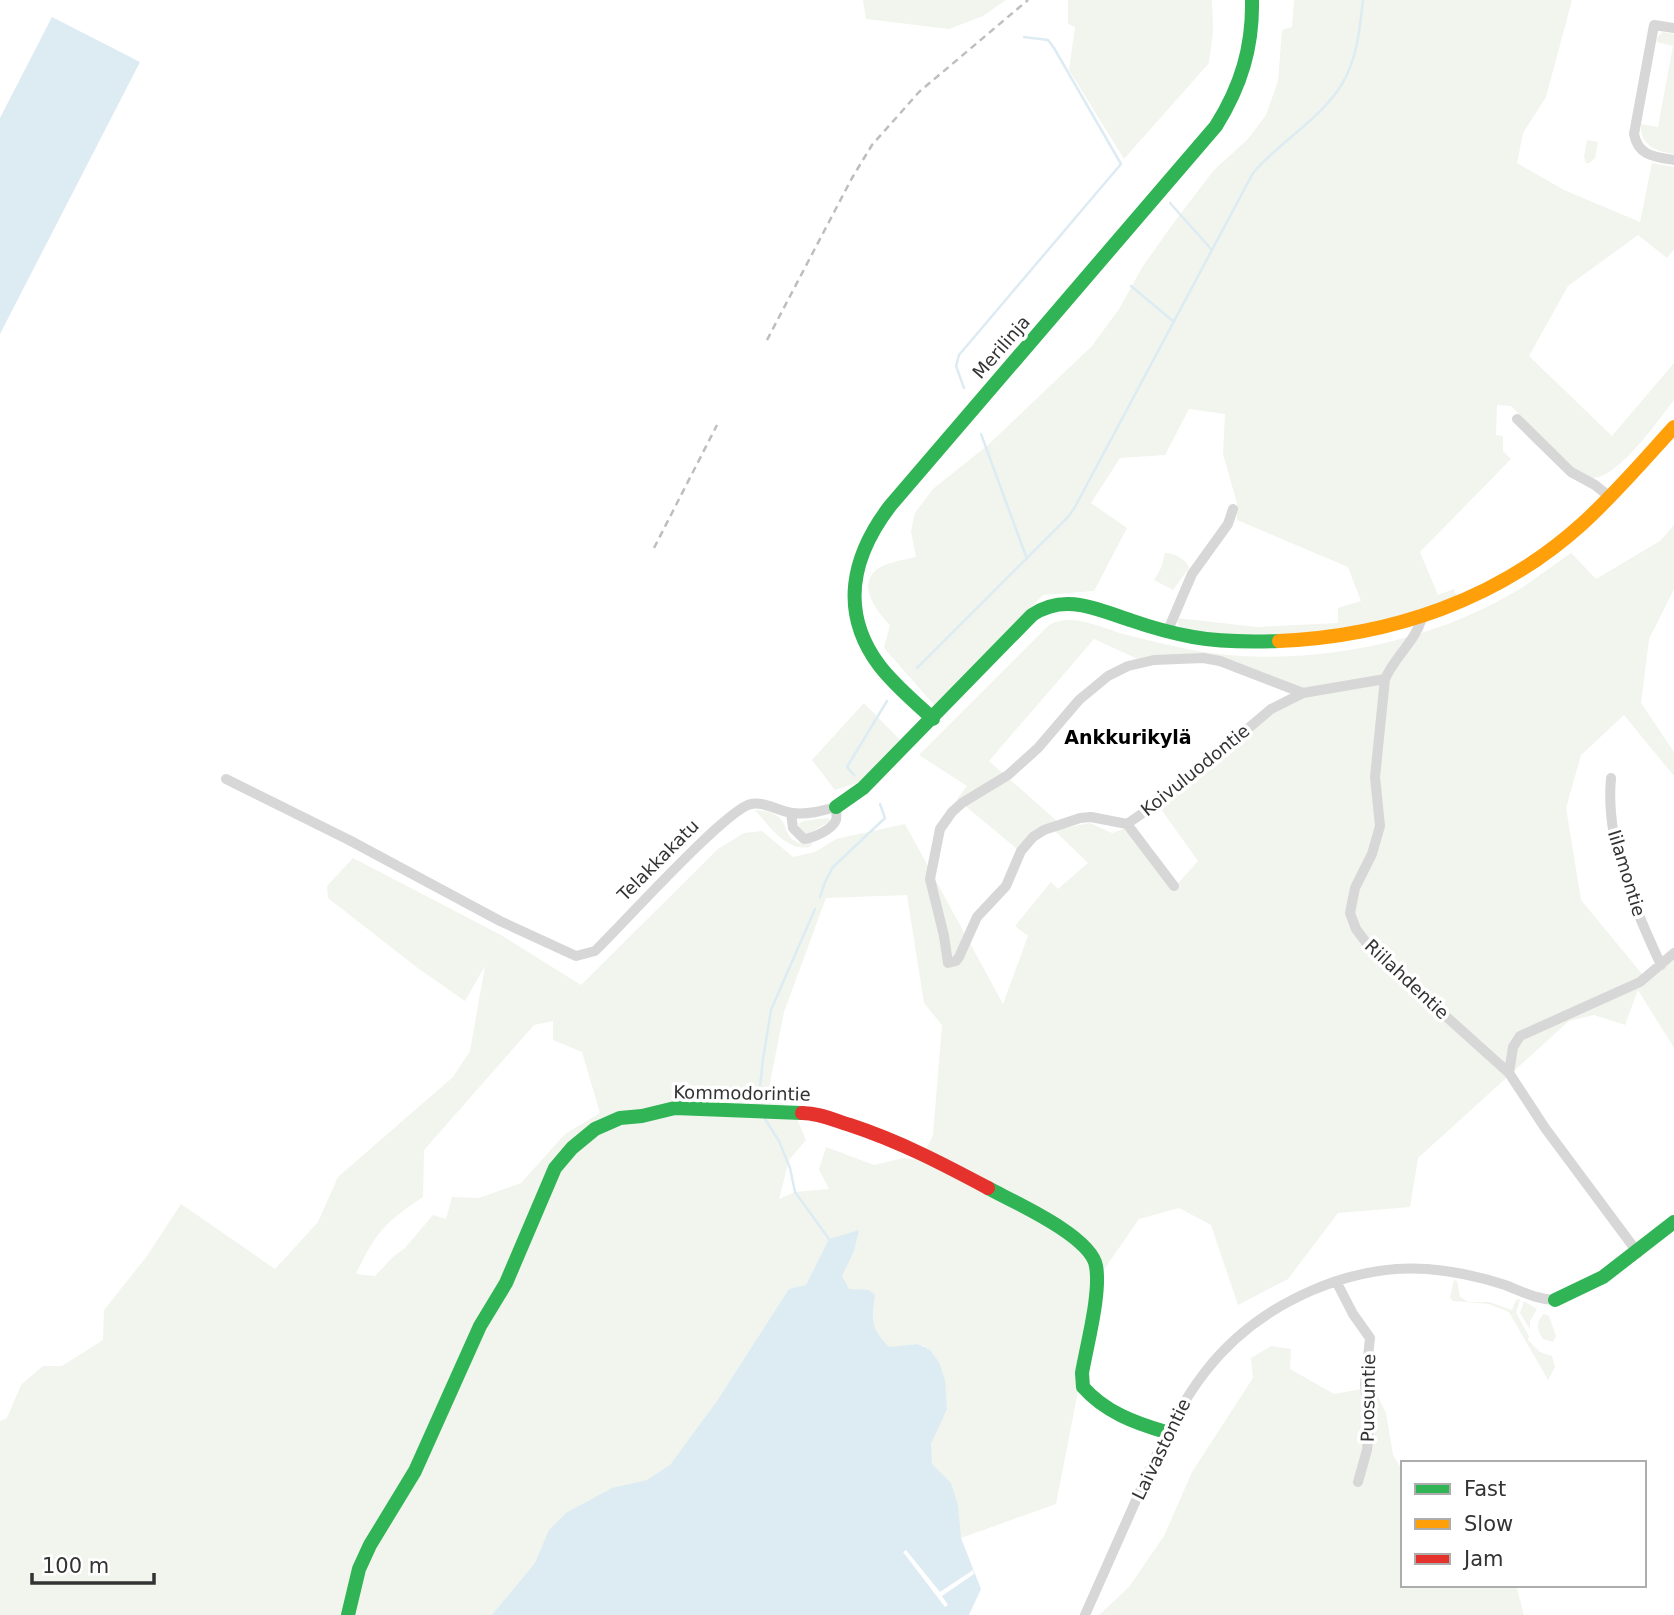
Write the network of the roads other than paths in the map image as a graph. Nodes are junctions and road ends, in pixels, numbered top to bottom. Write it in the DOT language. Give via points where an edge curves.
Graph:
graph roads {
  1 [pos="1252,0"];
  2 [pos="1674,28"];
  3 [pos="1674,160"];
  4 [pos="1517,419"];
  5 [pos="1674,427"];
  6 [pos="1611,498"];
  7 [pos="1233,509"];
  8 [pos="1422,618"];
  9 [pos="1168,630"];
  10 [pos="1385,679"];
  11 [pos="1303,693"];
  12 [pos="933,719"];
  13 [pos="1611,778"];
  14 [pos="226,779"];
  15 [pos="836,807"];
  16 [pos="792,813"];
  17 [pos="1127,824"];
  18 [pos="1174,886"];
  19 [pos="1674,953"];
  20 [pos="1661,965"];
  21 [pos="1509,1073"];
  22 [pos="1674,1222"];
  23 [pos="1638,1252"];
  24 [pos="1336,1281"];
  25 [pos="1555,1300"];
  26 [pos="1166,1432"];
  27 [pos="1358,1482"];
  28 [pos="348,1615"];
  29 [pos="1085,1615"];
  1 -- 12 [label="street, Merilinja" via="1247,63 1221,120 890,506 865,544 855,584 860,629 878,663"];
  2 -- 3 [label="street" via="1654,25 1634,134 1644,154"];
  4 -- 6 [label="street" via="1571,472"];
  5 -- 6 [label="street"];
  6 -- 8 [label="street" via="1567,537 1510,577"];
  7 -- 9 [label="street" via="1228,524 1192,574"];
  8 -- 9 [label="street" via="1364,634 1323,639 1218,640"];
  8 -- 10 [label="street, Riilahdentie" via="1414,638"];
  9 -- 12 [label="street, Telakkakatu" via="1082,604 1048,606 1032,615"];
  10 -- 11 [label="street"];
  10 -- 21 [label="street, Riilahdentie" via="1375,777 1380,826 1350,913 1371,949"];
  11 -- 17 [label="street, Koivuluodontie" via="1271,709 1174,792"];
  11 -- 17 [label="street, Koivuluodontie" via="1203,658 1138,663 1100,681 1038,748 1008,775 952,812 940,829 930,878 948,962 959,957 977,917 1006,886 1021,850 1033,837 1080,818"];
  12 -- 15 [label="street, Telakkakatu" via="863,788"];
  13 -- 20 [label="street, Iilamontie" via="1610,813 1623,870"];
  14 -- 16 [label="street, Telakkakatu" via="576,956 595,951 738,810 756,803"];
  15 -- 16 [label="street, Telakkakatu"];
  15 -- 16 [label="street" via="834,823 808,839 793,828"];
  17 -- 18 [label="street"];
  19 -- 20 [label="street"];
  20 -- 21 [label="street" via="1640,982 1520,1036 1513,1047"];
  21 -- 23 [label="street, Riilahdentie"];
  22 -- 23 [label="street"];
  23 -- 25 [label="street" via="1582,1289"];
  24 -- 25 [label="street, Laivastontie" via="1373,1272 1427,1269 1496,1282 1539,1300"];
  24 -- 26 [label="street, Laivastontie" via="1276,1308 1236,1338 1202,1374"];
  24 -- 27 [label="street, Puosuntie" via="1370,1338 1365,1384 1368,1439"];
  26 -- 28 [label="street, Kommodorintie" via="1099,1403 1083,1387 1096,1263 1088,1249 1033,1212 922,1153 814,1113 675,1108 620,1118 595,1129 555,1168 427,1447 370,1545"];
  26 -- 29 [label="street, Laivastontie"];
}
